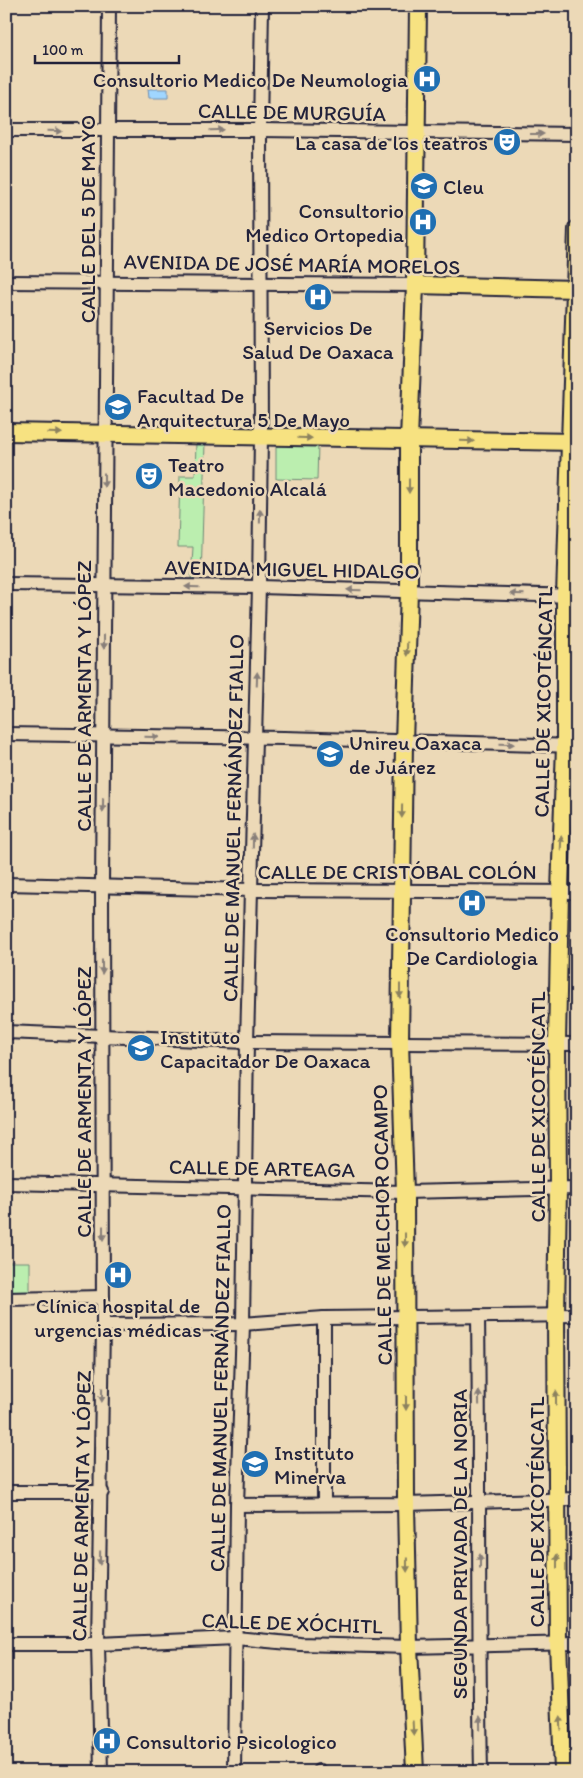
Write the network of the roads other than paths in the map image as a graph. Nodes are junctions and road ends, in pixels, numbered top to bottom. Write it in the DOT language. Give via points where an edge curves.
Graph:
graph roads {
  1 [pos="109,6"];
  2 [pos="262,6"];
  3 [pos="418,6"];
  4 [pos="6,130"];
  5 [pos="260,130"];
  6 [pos="108,131"];
  7 [pos="417,133"];
  8 [pos="577,134"];
  9 [pos="577,229"];
  10 [pos="6,282"];
  11 [pos="108,283"];
  12 [pos="260,285"];
  13 [pos="415,285"];
  14 [pos="576,289"];
  15 [pos="6,432"];
  16 [pos="104,432"];
  17 [pos="260,436"];
  18 [pos="409,439"];
  19 [pos="573,442"];
  20 [pos="6,584"];
  21 [pos="104,585"];
  22 [pos="259,587"];
  23 [pos="409,591"];
  24 [pos="571,596"];
  25 [pos="6,734"];
  26 [pos="104,736"];
  27 [pos="254,738"];
  28 [pos="404,742"];
  29 [pos="571,746"];
  30 [pos="6,884"];
  31 [pos="102,886"];
  32 [pos="252,890"];
  33 [pos="401,892"];
  34 [pos="560,892"];
  35 [pos="577,892"];
  36 [pos="6,1032"];
  37 [pos="103,1036"];
  38 [pos="247,1042"];
  39 [pos="400,1042"];
  40 [pos="557,1043"];
  41 [pos="577,1044"];
  42 [pos="6,1183"];
  43 [pos="104,1184"];
  44 [pos="558,1187"];
  45 [pos="577,1188"];
  46 [pos="244,1189"];
  47 [pos="405,1192"];
  48 [pos="103,1297"];
  49 [pos="6,1300"];
  50 [pos="577,1314"];
  51 [pos="556,1315"];
  52 [pos="406,1316"];
  53 [pos="478,1316"];
  54 [pos="324,1318"];
  55 [pos="243,1324"];
  56 [pos="103,1325"];
  57 [pos="6,1492"];
  58 [pos="102,1492"];
  59 [pos="557,1499"];
  60 [pos="577,1499"];
  61 [pos="480,1501"];
  62 [pos="324,1504"];
  63 [pos="406,1504"];
  64 [pos="237,1505"];
  65 [pos="236,1638"];
  66 [pos="558,1642"];
  67 [pos="577,1643"];
  68 [pos="6,1644"];
  69 [pos="98,1644"];
  70 [pos="479,1646"];
  71 [pos="409,1647"];
  72 [pos="101,1772"];
  73 [pos="234,1772"];
  74 [pos="415,1772"];
  75 [pos="481,1772"];
  76 [pos="563,1772"];
  1 -- 6 [label="street, CALLE DEL 5 DE MAYO"];
  2 -- 5 [label="street, CALLE DE MANUEL FERNÁNDEZ FIALLO"];
  3 -- 7 [label="main road, CALLE DE MELCHOR OCAMPO"];
  4 -- 6 [label="street, CALLE DE MURGUÍA, one-way"];
  6 -- 5 [label="street, CALLE DE MURGUÍA, one-way"];
  5 -- 7 [label="street, CALLE DE MURGUÍA"];
  5 -- 12 [label="street, CALLE DE MANUEL FERNÁNDEZ FIALLO"];
  6 -- 11 [label="street, CALLE DEL 5 DE MAYO"];
  7 -- 8 [label="street, CALLE DE MURGUÍA, one-way"];
  7 -- 13 [label="main road, CALLE DE MELCHOR OCAMPO"];
  9 -- 14 [label="main road, CALLE DE XICOTÉNCATL"];
  10 -- 11 [label="street, AVENIDA DE JOSÉ MARÍA MORELOS"];
  11 -- 12 [label="street, AVENIDA DE JOSÉ MARÍA MORELOS"];
  11 -- 16 [label="street, CALLE DEL 5 DE MAYO"];
  12 -- 13 [label="street, AVENIDA DE JOSÉ MARÍA MORELOS"];
  12 -- 17 [label="street, CALLE DE MANUEL FERNÁNDEZ FIALLO"];
  13 -- 14 [label="main road, AVENIDA DE JOSÉ MARÍA MORELOS"];
  13 -- 18 [label="main road, CALLE DE MELCHOR OCAMPO"];
  14 -- 19 [label="main road, CALLE DE XICOTÉNCATL"];
  15 -- 16 [label="main road, one-way"];
  16 -- 17 [label="main road"];
  16 -- 21 [label="street, CALLE DE ARMENTA Y LÓPEZ, one-way"];
  17 -- 18 [label="main road, one-way"];
  22 -- 17 [label="street, CALLE DE MANUEL FERNÁNDEZ FIALLO, one-way"];
  18 -- 19 [label="main road, one-way"];
  18 -- 23 [label="main road, CALLE DE MELCHOR OCAMPO, one-way"];
  19 -- 24 [label="main road, CALLE DE XICOTÉNCATL"];
  20 -- 21 [label="street, AVENIDA MIGUEL HIDALGO"];
  22 -- 21 [label="street, AVENIDA MIGUEL HIDALGO, one-way"];
  21 -- 26 [label="street, CALLE DE ARMENTA Y LÓPEZ, one-way"];
  23 -- 22 [label="street, AVENIDA MIGUEL HIDALGO, one-way"];
  27 -- 22 [label="street, CALLE DE MANUEL FERNÁNDEZ FIALLO, one-way"];
  24 -- 23 [label="street, AVENIDA MIGUEL HIDALGO, one-way"];
  23 -- 28 [label="main road, CALLE DE MELCHOR OCAMPO, one-way"];
  24 -- 29 [label="main road, CALLE DE XICOTÉNCATL"];
  25 -- 26 [label="street"];
  26 -- 27 [label="street, one-way"];
  26 -- 31 [label="street, CALLE DE ARMENTA Y LÓPEZ, one-way"];
  27 -- 28 [label="street"];
  32 -- 27 [label="street, CALLE DE MANUEL FERNÁNDEZ FIALLO, one-way"];
  28 -- 29 [label="street, one-way"];
  28 -- 33 [label="main road, CALLE DE MELCHOR OCAMPO, one-way"];
  34 -- 29 [label="main road, CALLE DE XICOTÉNCATL, one-way"];
  30 -- 31 [label="street, CALLE DE CRISTÓBAL COLÓN"];
  31 -- 32 [label="street, CALLE DE CRISTÓBAL COLÓN"];
  31 -- 37 [label="street, CALLE DE ARMENTA Y LÓPEZ, one-way"];
  32 -- 33 [label="street, CALLE DE CRISTÓBAL COLÓN"];
  32 -- 38 [label="street, CALLE DE MANUEL FERNÁNDEZ FIALLO"];
  33 -- 34 [label="street, CALLE DE CRISTÓBAL COLÓN"];
  33 -- 39 [label="main road, CALLE DE MELCHOR OCAMPO, one-way"];
  34 -- 35 [label="street, CALLE DE CRISTÓBAL COLÓN"];
  34 -- 40 [label="main road, CALLE DE XICOTÉNCATL"];
  36 -- 37 [label="street"];
  37 -- 38 [label="street"];
  37 -- 43 [label="street, CALLE DE ARMENTA Y LÓPEZ"];
  38 -- 39 [label="street"];
  38 -- 46 [label="street, CALLE DE MANUEL FERNÁNDEZ FIALLO"];
  39 -- 40 [label="street"];
  39 -- 47 [label="main road, CALLE DE MELCHOR OCAMPO"];
  40 -- 41 [label="street"];
  40 -- 44 [label="main road, CALLE DE XICOTÉNCATL"];
  42 -- 43 [label="street, CALLE DE ARTEAGA"];
  43 -- 46 [label="street, CALLE DE ARTEAGA"];
  43 -- 48 [label="street, CALLE DE ARMENTA Y LÓPEZ, one-way"];
  44 -- 45 [label="street, CALLE DE ARTEAGA"];
  44 -- 47 [label="street, CALLE DE ARTEAGA"];
  44 -- 51 [label="main road, CALLE DE XICOTÉNCATL"];
  46 -- 47 [label="street, CALLE DE ARTEAGA"];
  46 -- 55 [label="street, CALLE DE MANUEL FERNÁNDEZ FIALLO"];
  47 -- 52 [label="main road, CALLE DE MELCHOR OCAMPO, one-way"];
  48 -- 49 [label="street"];
  48 -- 56 [label="street, CALLE DE ARMENTA Y LÓPEZ"];
  50 -- 51 [label="street"];
  51 -- 53 [label="street"];
  59 -- 51 [label="main road, CALLE DE XICOTÉNCATL, one-way"];
  52 -- 53 [label="street"];
  52 -- 54 [label="street"];
  52 -- 63 [label="main road, CALLE DE MELCHOR OCAMPO, one-way"];
  61 -- 53 [label="street, SEGUNDA PRIVADA DE LA NORIA, one-way"];
  54 -- 55 [label="street"];
  54 -- 62 [label="street"];
  55 -- 56 [label="street"];
  55 -- 64 [label="street, CALLE DE MANUEL FERNÁNDEZ FIALLO"];
  56 -- 58 [label="street, CALLE DE ARMENTA Y LÓPEZ, one-way"];
  57 -- 58 [label="street"];
  58 -- 69 [label="street, CALLE DE ARMENTA Y LÓPEZ, one-way"];
  59 -- 60 [label="street"];
  59 -- 61 [label="street"];
  66 -- 59 [label="main road, CALLE DE XICOTÉNCATL, one-way"];
  61 -- 63 [label="street"];
  70 -- 61 [label="street, SEGUNDA PRIVADA DE LA NORIA, one-way"];
  62 -- 63 [label="street"];
  62 -- 64 [label="street"];
  63 -- 71 [label="main road, CALLE DE MELCHOR OCAMPO, one-way"];
  64 -- 65 [label="street, CALLE DE MANUEL FERNÁNDEZ FIALLO"];
  65 -- 69 [label="street, CALLE DE XÓCHITL"];
  65 -- 71 [label="street, CALLE DE XÓCHITL" via="300,1644"];
  65 -- 73 [label="street, CALLE DE MANUEL FERNÁNDEZ FIALLO"];
  66 -- 67 [label="street, CALLE DE XÓCHITL"];
  66 -- 70 [label="street, CALLE DE XÓCHITL"];
  76 -- 66 [label="main road, CALLE DE XICOTÉNCATL, one-way"];
  68 -- 69 [label="street, CALLE DE XÓCHITL"];
  69 -- 72 [label="street, CALLE DE ARMENTA Y LÓPEZ"];
  70 -- 71 [label="street, CALLE DE XÓCHITL"];
  75 -- 70 [label="street, SEGUNDA PRIVADA DE LA NORIA, one-way"];
  71 -- 74 [label="main road, CALLE DE MELCHOR OCAMPO, one-way"];
}
